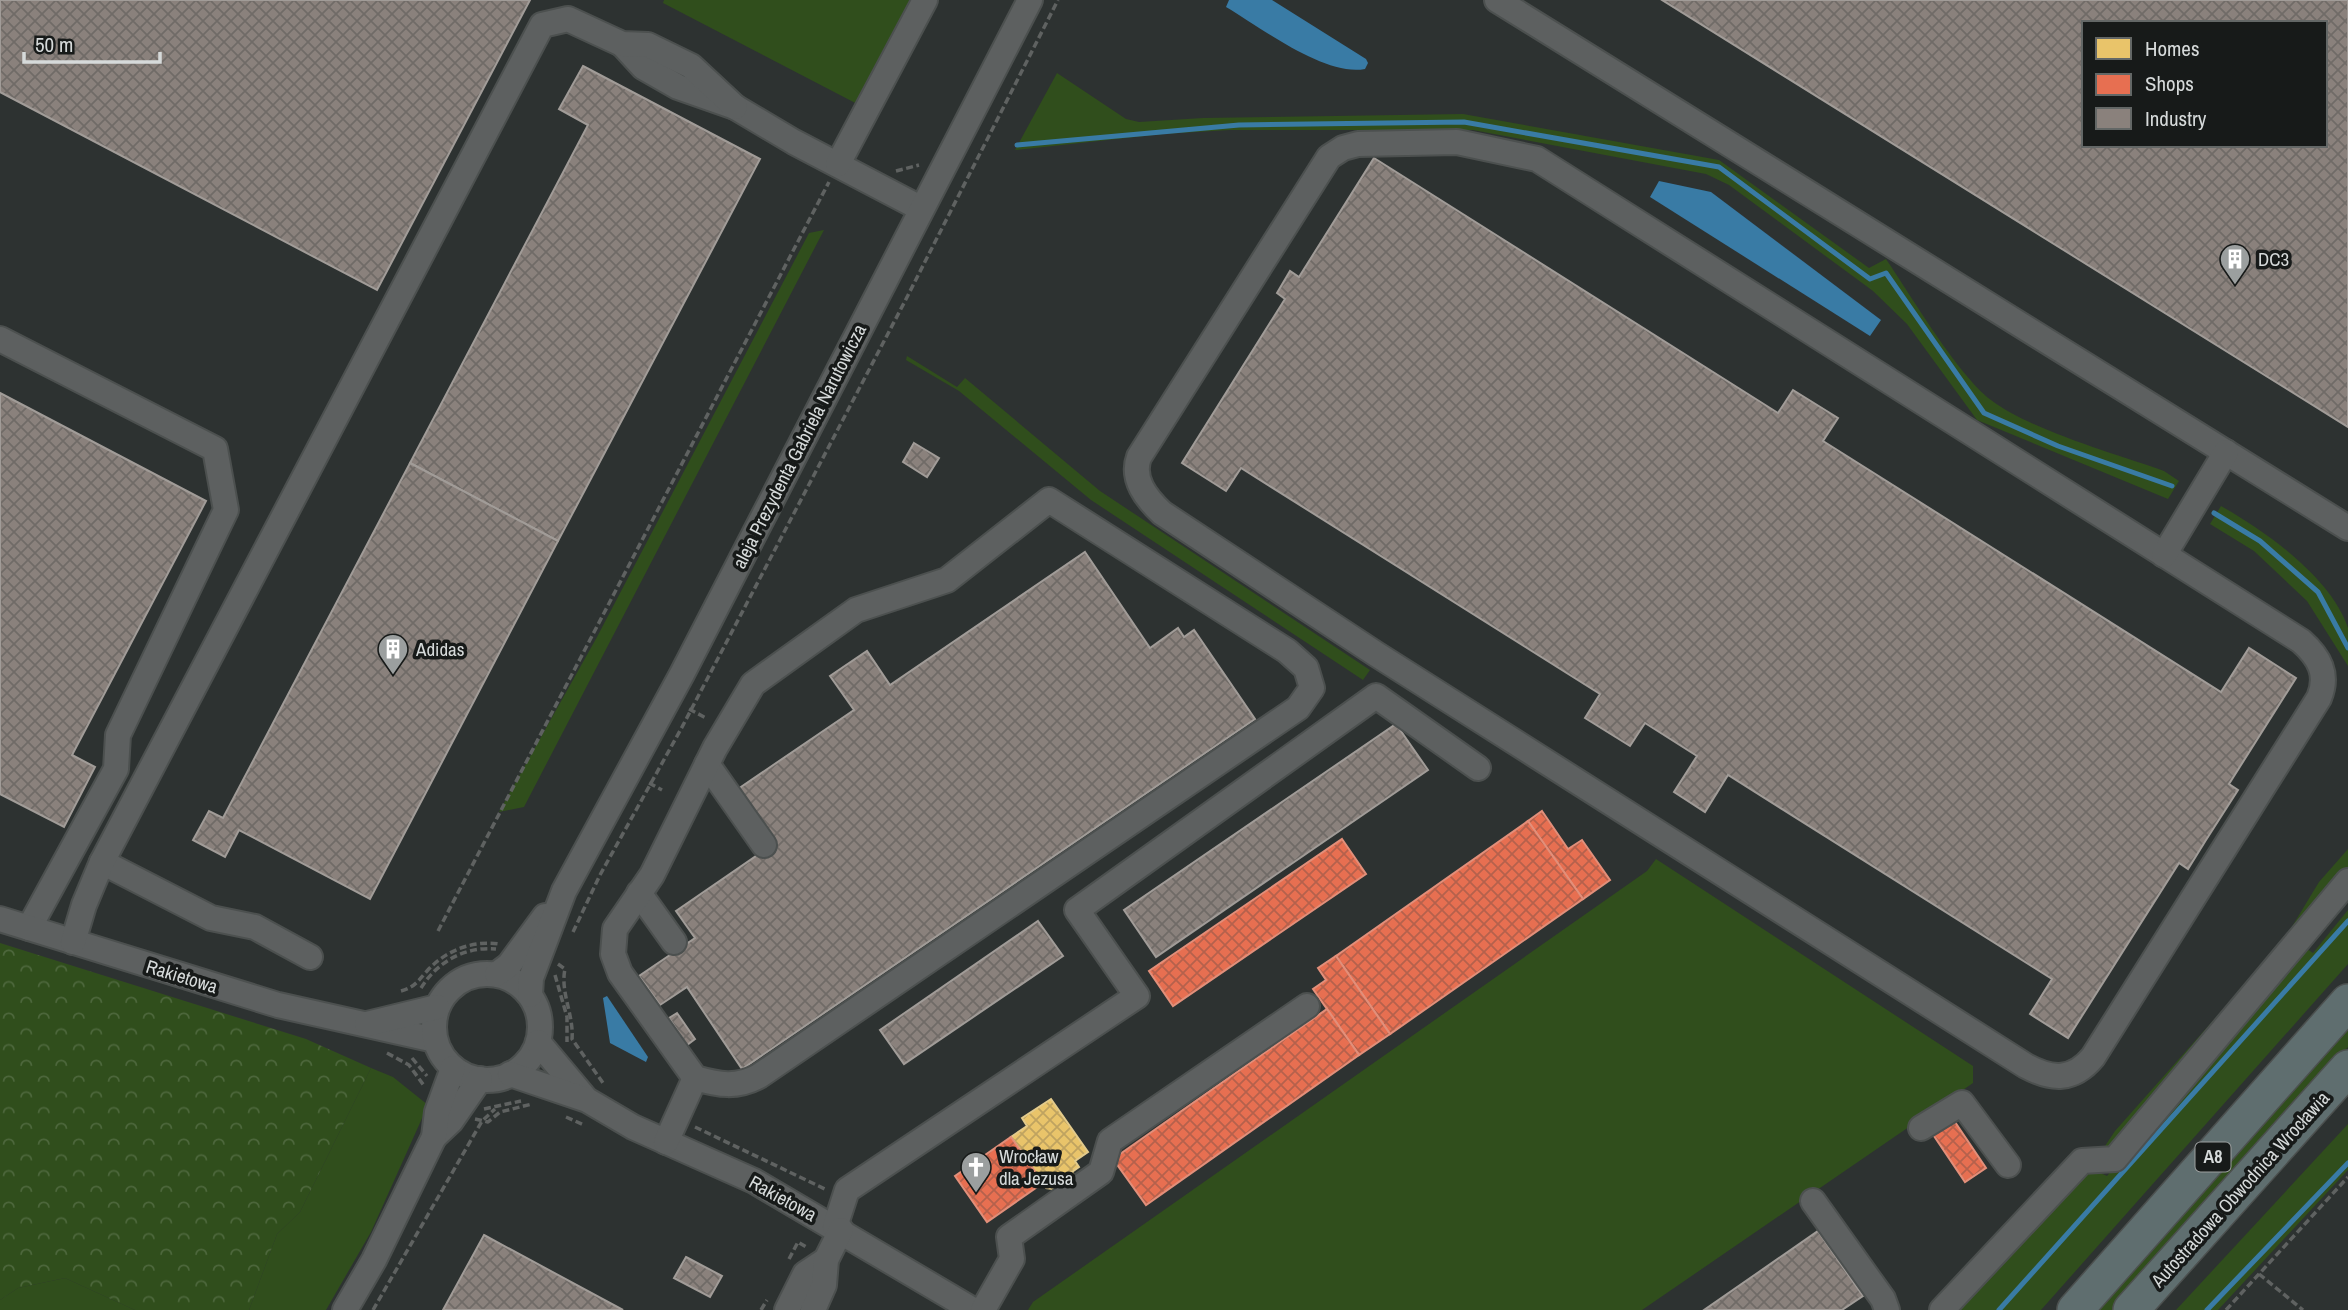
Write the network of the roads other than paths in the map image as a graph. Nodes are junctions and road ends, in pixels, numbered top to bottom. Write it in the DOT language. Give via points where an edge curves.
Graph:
graph roads {
  1 [pos="925,0"];
  2 [pos="1030,0"];
  3 [pos="1497,0"];
  4 [pos="838,164"];
  5 [pos="920,208"];
  6 [pos="0,339"];
  7 [pos="2225,452"];
  8 [pos="2348,528"];
  9 [pos="2164,555"];
  10 [pos="707,764"];
  11 [pos="1478,768"];
  12 [pos="764,845"];
  13 [pos="102,862"];
  14 [pos="2348,881"];
  15 [pos="564,891"];
  16 [pos="639,893"];
  17 [pos="0,919"];
  18 [pos="29,928"];
  19 [pos="73,942"];
  20 [pos="674,942"];
  21 [pos="310,957"];
  22 [pos="497,974"];
  23 [pos="530,995"];
  24 [pos="2348,1002"];
  25 [pos="1307,1006"];
  26 [pos="437,1007"];
  27 [pos="367,1024"];
  28 [pos="435,1041"];
  29 [pos="538,1042"];
  30 [pos="453,1068"];
  31 [pos="2348,1068"];
  32 [pos="510,1074"];
  33 [pos="695,1078"];
  34 [pos="480,1079"];
  35 [pos="595,1092"];
  36 [pos="1921,1128"];
  37 [pos="434,1137"];
  38 [pos="666,1142"];
  39 [pos="2008,1165"];
  40 [pos="1813,1201"];
  41 [pos="838,1228"];
  42 [pos="826,1260"];
  43 [pos="345,1310"];
  44 [pos="786,1310"];
  45 [pos="813,1310"];
  46 [pos="973,1310"];
  47 [pos="983,1310"];
  48 [pos="1887,1310"];
  49 [pos="1942,1310"];
  50 [pos="2075,1310"];
  51 [pos="2131,1310"];
  1 -- 4 [label="street"];
  2 -- 5 [label="street, aleja Prezydenta Gabriela Narutowicza"];
  3 -- 7 [label="street"];
  4 -- 5 [label="street"];
  4 -- 13 [label="street" via="735,107 678,87 642,67 622,44 568,19 542,25"];
  5 -- 15 [label="street, aleja Prezydenta Gabriela Narutowicza" via="682,674"];
  6 -- 18 [label="street" via="215,449 226,510 118,735 116,769"];
  7 -- 8 [label="street"];
  7 -- 9 [label="street"];
  9 -- 9 [label="street" via="1537,159 1457,142 1358,144 1329,157 1137,461 1137,478 1145,495 1185,528 2001,1050 2056,1077 2082,1070 2093,1057 2322,693 2322,666 2310,649"];
  10 -- 12 [label="street"];
  10 -- 16 [label="street"];
  10 -- 33 [label="street" via="753,684 856,610 947,580 1049,500 1287,651 1306,667 1311,678 1309,696 1298,708 759,1076 735,1085"];
  11 -- 41 [label="street" via="1376,696 1077,910 1137,996 847,1190"];
  13 -- 19 [label="street"];
  13 -- 21 [label="street" via="211,918 256,927"];
  14 -- 49 [label="street" via="2115,1159 2082,1161"];
  15 -- 22 [label="street, aleja Prezydenta Gabriela Narutowicza" via="509,965"];
  15 -- 23 [label="street, aleja Prezydenta Gabriela Narutowicza" via="531,978"];
  16 -- 20 [label="street"];
  16 -- 33 [label="street" via="615,929 616,964"];
  17 -- 18 [label="street, Rakietowa"];
  18 -- 19 [label="street, Rakietowa"];
  19 -- 27 [label="street, Rakietowa" via="278,1005"];
  22 -- 23 [label="street"];
  22 -- 26 [label="street" via="467,976 443,994"];
  23 -- 29 [label="street" via="539,1017"];
  24 -- 50 [label="highway, A8"];
  25 -- 47 [label="street" via="1110,1141 1101,1172 1009,1237 1012,1259"];
  26 -- 27 [label="street, Rakietowa"];
  26 -- 28 [label="street"];
  27 -- 28 [label="street, Rakietowa"];
  28 -- 30 [label="street"];
  29 -- 32 [label="street" via="528,1061"];
  29 -- 35 [label="street, Rakietowa"];
  30 -- 34 [label="street"];
  30 -- 37 [label="street" via="436,1090"];
  31 -- 51 [label="highway, Autostradowa Obwodnica Wrocławia / A8"];
  32 -- 34 [label="street"];
  32 -- 35 [label="street, Rakietowa"];
  33 -- 38 [label="street"];
  34 -- 37 [label="street" via="452,1121"];
  35 -- 38 [label="street, Rakietowa"];
  36 -- 39 [label="street" via="1962,1103"];
  37 -- 43 [label="street"];
  38 -- 41 [label="street, Rakietowa" via="754,1181"];
  40 -- 48 [label="street"];
  41 -- 42 [label="street"];
  41 -- 46 [label="street, Rakietowa"];
  42 -- 44 [label="street" via="805,1275"];
  42 -- 45 [label="street" via="824,1285"];
}
